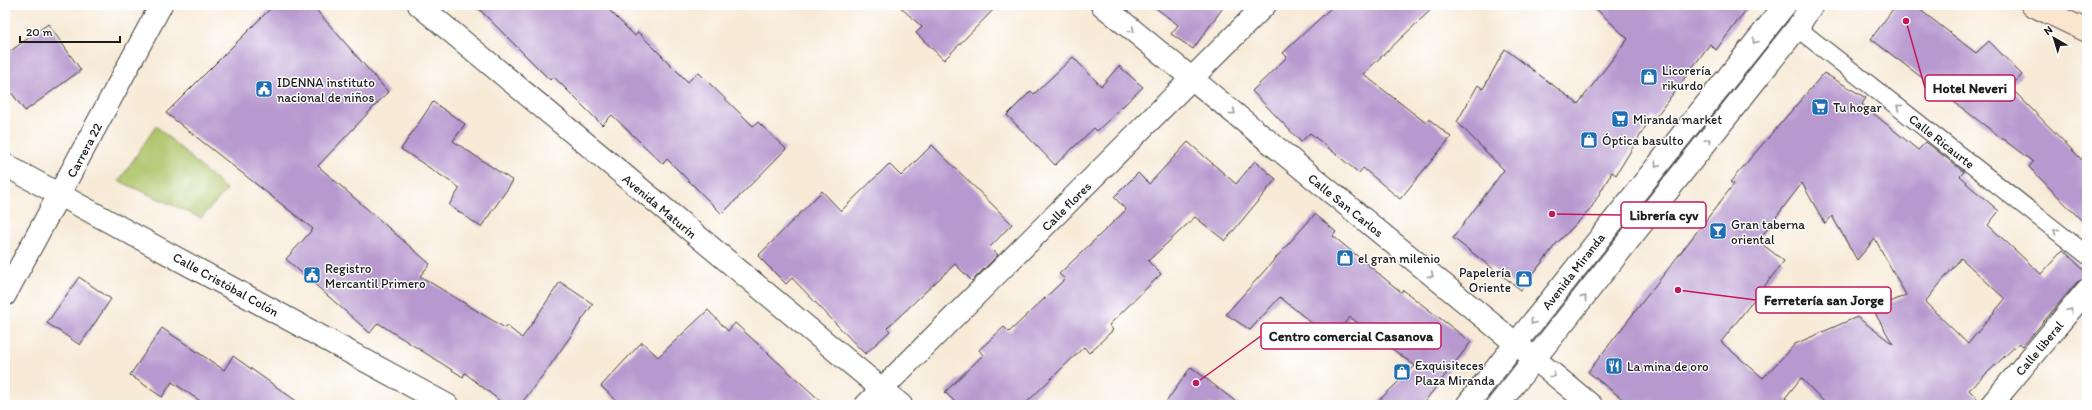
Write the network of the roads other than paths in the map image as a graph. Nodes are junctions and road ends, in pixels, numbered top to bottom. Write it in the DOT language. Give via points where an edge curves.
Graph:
graph roads {
  1 [pos="161,5"];
  2 [pos="419,5"];
  3 [pos="1102,5"];
  4 [pos="1265,5"];
  5 [pos="1812,5"];
  6 [pos="2032,5"];
  7 [pos="1779,7"];
  8 [pos="1797,28"];
  9 [pos="2087,31"];
  10 [pos="1192,79"];
  11 [pos="5,165"];
  12 [pos="61,194"];
  13 [pos="2087,255"];
  14 [pos="2087,290"];
  15 [pos="5,294"];
  16 [pos="1516,344"];
  17 [pos="1535,360"];
  18 [pos="882,389"];
  19 [pos="447,405"];
  20 [pos="866,405"];
  21 [pos="901,405"];
  22 [pos="1467,405"];
  23 [pos="1498,405"];
  24 [pos="1591,405"];
  25 [pos="1991,405"];
  1 -- 12 [label="street, Carrera 22"];
  2 -- 18 [label="street, Avenida Maturín"];
  3 -- 10 [label="street, Calle San Carlos, one-way"];
  4 -- 10 [label="street, Calle flores"];
  5 -- 8 [label="street, Avenida Miranda"];
  6 -- 9 [label="street"];
  7 -- 16 [label="street, Avenida Miranda, one-way"];
  13 -- 8 [label="lane, Calle Ricaurte, one-way"];
  17 -- 8 [label="street, Avenida Miranda, one-way"];
  10 -- 16 [label="street, Calle San Carlos, one-way"];
  10 -- 18 [label="street, Calle flores"];
  11 -- 12 [label="street, Calle Cristóbal Colón"];
  12 -- 15 [label="street, Carrera 22"];
  12 -- 19 [label="street, Calle Cristóbal Colón"];
  25 -- 14 [label="street, Calle liberal, one-way"];
  16 -- 17 [label="street, Calle San Carlos"];
  16 -- 22 [label="street, Avenida Miranda"];
  17 -- 23 [label="street, Avenida Miranda"];
  17 -- 24 [label="street, Calle San Carlos, one-way"];
  18 -- 20 [label="street, Calle flores"];
  18 -- 21 [label="street, Avenida Maturín"];
}
